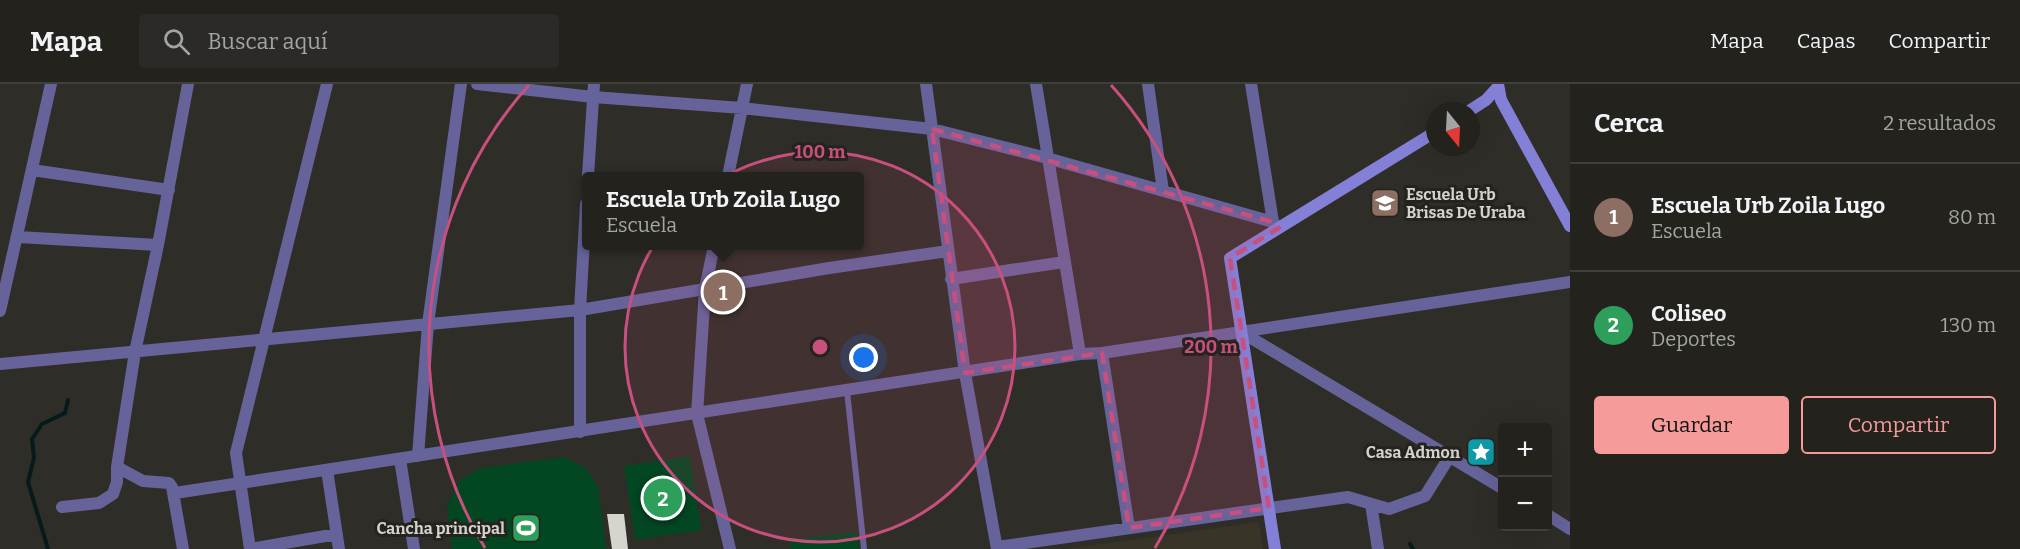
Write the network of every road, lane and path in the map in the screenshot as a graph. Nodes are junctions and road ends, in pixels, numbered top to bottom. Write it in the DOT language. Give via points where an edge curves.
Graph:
graph roads {
  1 [pos="51,84"];
  2 [pos="188,84"];
  3 [pos="327,84"];
  4 [pos="460,84"];
  5 [pos="477,84"];
  6 [pos="594,84"];
  7 [pos="747,84"];
  8 [pos="927,84"];
  9 [pos="1036,84"];
  10 [pos="1148,84"];
  11 [pos="1251,84"];
  12 [pos="1498,86"];
  13 [pos="593,98"];
  14 [pos="1480,104"];
  15 [pos="742,108"];
  16 [pos="932,129"];
  17 [pos="1426,137"];
  18 [pos="1047,158"];
  19 [pos="32,170"];
  20 [pos="588,172"];
  21 [pos="729,172"];
  22 [pos="169,190"];
  23 [pos="1163,191"];
  24 [pos="1276,225"];
  25 [pos="1570,226"];
  26 [pos="18,237"];
  27 [pos="158,245"];
  28 [pos="583,250"];
  29 [pos="713,250"];
  30 [pos="948,251"];
  31 [pos="1064,262"];
  32 [pos="951,279"];
  33 [pos="1570,282"];
  34 [pos="705,289"];
  35 [pos="580,310"];
  36 [pos="0,311"];
  37 [pos="428,324"];
  38 [pos="1241,332"];
  39 [pos="265,340"];
  40 [pos="135,352"];
  41 [pos="1102,353"];
  42 [pos="1080,354"];
  43 [pos="0,364"];
  44 [pos="965,373"];
  45 [pos="847,392"];
  46 [pos="697,414"];
  47 [pos="580,432"];
  48 [pos="418,456"];
  49 [pos="1450,456"];
  50 [pos="400,459"];
  51 [pos="117,467"];
  52 [pos="327,470"];
  53 [pos="241,483"];
  54 [pos="1498,485"];
  55 [pos="175,493"];
  56 [pos="1371,504"];
  57 [pos="62,507"];
  58 [pos="1269,508"];
  59 [pos="1552,518"];
  60 [pos="1129,528"];
  61 [pos="1570,529"];
  62 [pos="337,534"];
  63 [pos="997,548"];
  64 [pos="183,549"];
  65 [pos="250,549"];
  66 [pos="339,549"];
  67 [pos="414,549"];
  68 [pos="730,549"];
  69 [pos="864,549"];
  70 [pos="1275,549"];
  71 [pos="1378,549"];
  1 -- 19 [label="street"];
  2 -- 22 [label="street"];
  3 -- 39 [label="street"];
  4 -- 37 [label="street"];
  5 -- 13 [label="street"];
  6 -- 13 [label="street"];
  7 -- 15 [label="street"];
  8 -- 16 [label="street"];
  9 -- 18 [label="street"];
  10 -- 23 [label="street"];
  11 -- 24 [label="street"];
  12 -- 14 [label="street"];
  12 -- 25 [label="street" via="1501,100"];
  13 -- 15 [label="street"];
  13 -- 20 [label="street"];
  15 -- 16 [label="street"];
  15 -- 21 [label="street"];
  16 -- 18 [label="street"];
  16 -- 30 [label="street"];
  17 -- 24 [label="street"];
  18 -- 23 [label="street"];
  18 -- 31 [label="street"];
  19 -- 22 [label="street"];
  19 -- 26 [label="street"];
  22 -- 27 [label="street"];
  23 -- 24 [label="street"];
  24 -- 38 [label="street" via="1230,258"];
  26 -- 27 [label="street"];
  26 -- 36 [label="street"];
  27 -- 40 [label="street"];
  28 -- 35 [label="street"];
  29 -- 34 [label="street"];
  30 -- 32 [label="street"];
  30 -- 34 [label="street"];
  31 -- 32 [label="street"];
  31 -- 42 [label="street"];
  32 -- 44 [label="street"];
  33 -- 38 [label="street"];
  34 -- 35 [label="street"];
  34 -- 46 [label="street"];
  35 -- 37 [label="street"];
  35 -- 47 [label="street"];
  37 -- 39 [label="street"];
  37 -- 48 [label="street"];
  38 -- 41 [label="street"];
  38 -- 49 [label="street"];
  38 -- 58 [label="street"];
  39 -- 40 [label="street"];
  39 -- 53 [label="street" via="236,453"];
  40 -- 43 [label="street"];
  40 -- 51 [label="street"];
  41 -- 42 [label="street"];
  41 -- 60 [label="street"];
  42 -- 44 [label="street"];
  44 -- 45 [label="street"];
  44 -- 63 [label="street"];
  45 -- 46 [label="street"];
  45 -- 69 [label="lane"];
  46 -- 47 [label="street"];
  46 -- 68 [label="street"];
  47 -- 48 [label="street"];
  48 -- 50 [label="street"];
  49 -- 54 [label="street"];
  49 -- 56 [label="street" via="1425,496 1389,509"];
  50 -- 52 [label="street"];
  50 -- 67 [label="street"];
  51 -- 55 [label="street" via="143,481 169,483"];
  51 -- 57 [label="street" via="113,494 99,503"];
  52 -- 53 [label="street"];
  52 -- 62 [label="street"];
  53 -- 55 [label="street"];
  53 -- 65 [label="street"];
  55 -- 64 [label="street"];
  56 -- 58 [label="street" via="1348,497"];
  56 -- 71 [label="street"];
  58 -- 60 [label="street"];
  58 -- 70 [label="street"];
  59 -- 61 [label="street"];
  60 -- 63 [label="street"];
  62 -- 65 [label="street"];
  62 -- 66 [label="street"];
}
